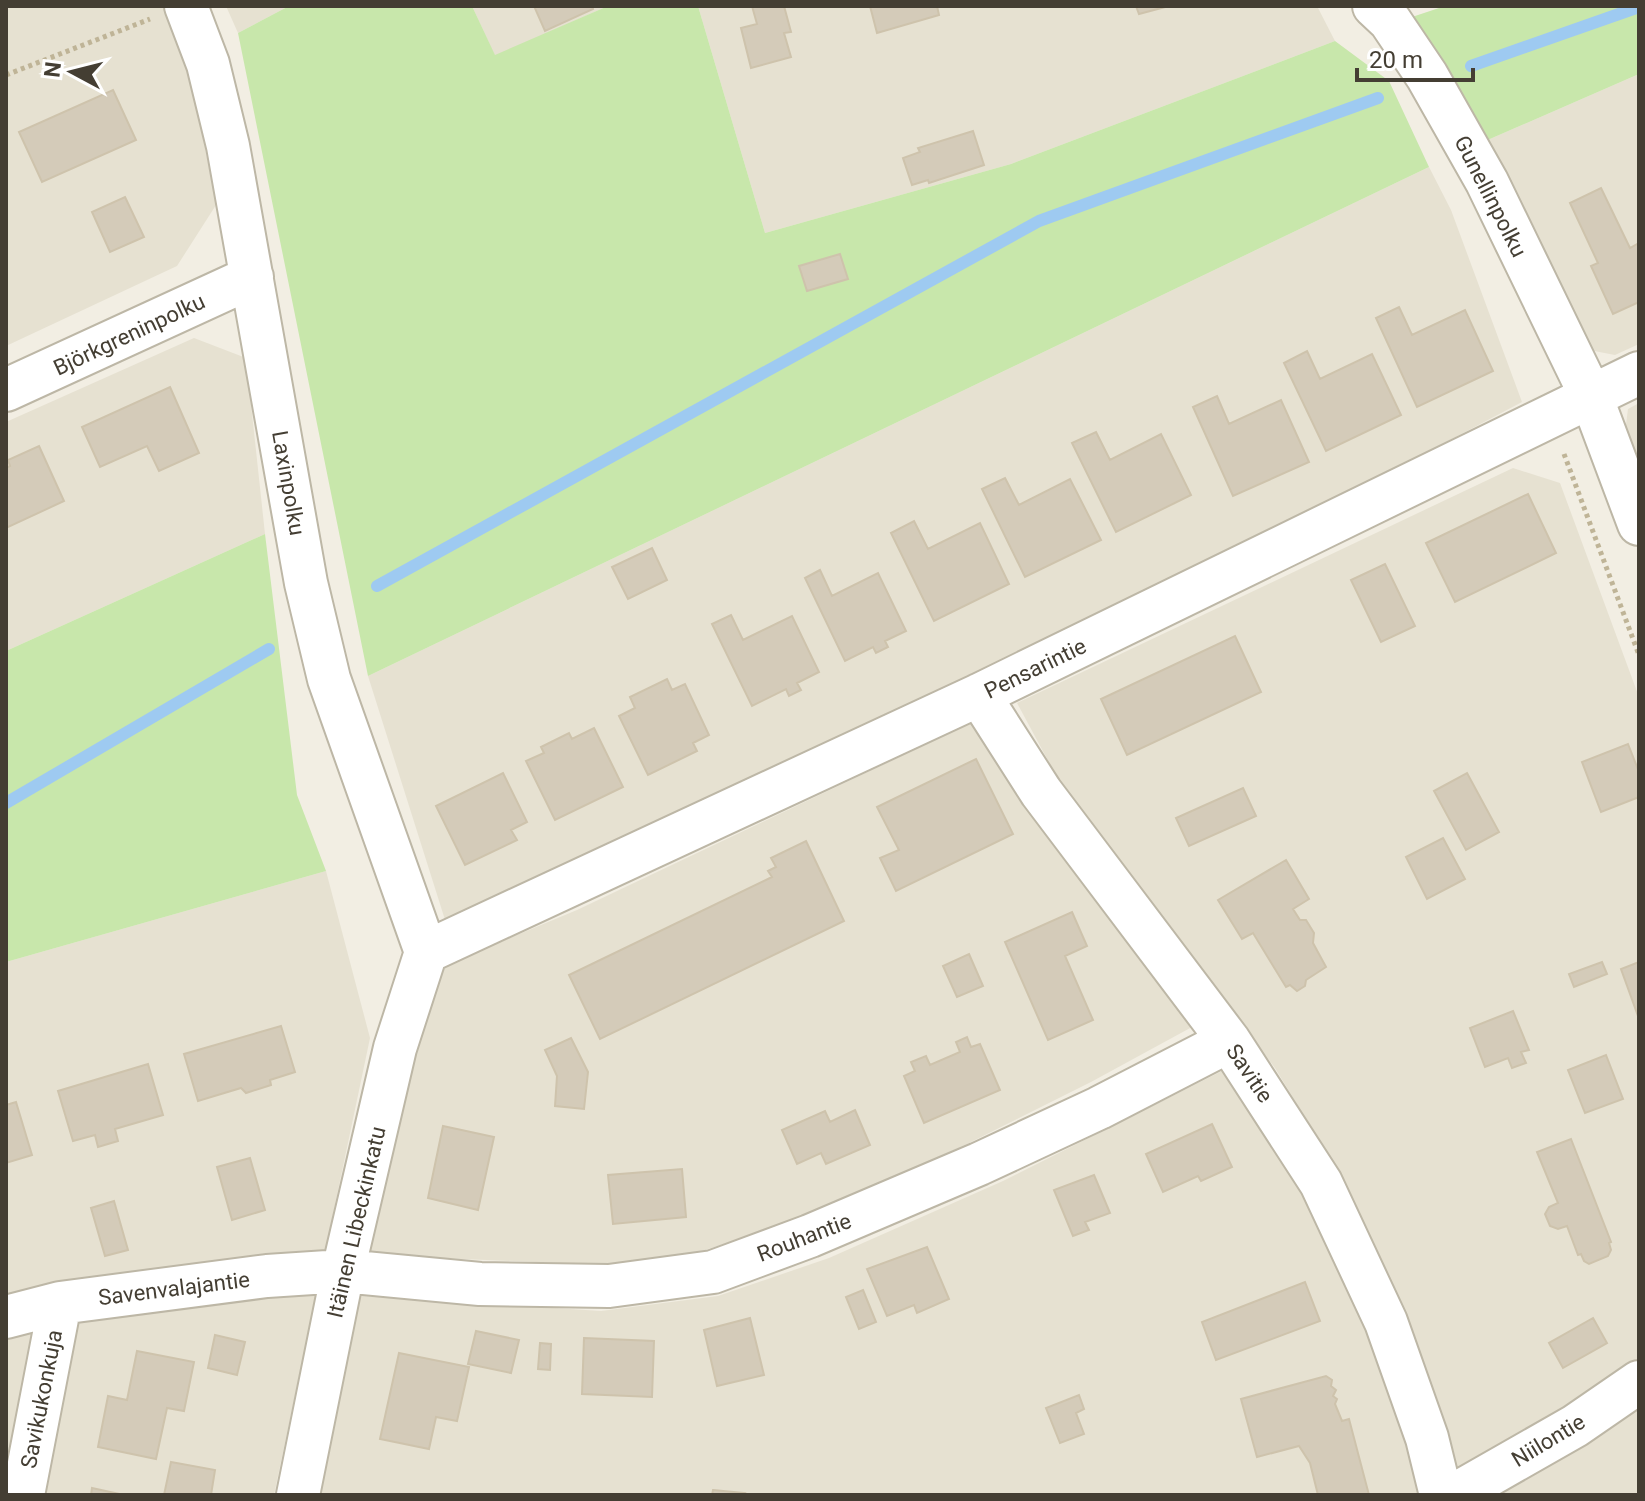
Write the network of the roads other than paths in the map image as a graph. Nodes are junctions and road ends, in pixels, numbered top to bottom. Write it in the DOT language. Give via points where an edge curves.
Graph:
graph roads {
  1 [pos="1374,6"];
  2 [pos="170,12"];
  3 [pos="252,277"];
  4 [pos="1639,373"];
  5 [pos="6,390"];
  6 [pos="1591,396"];
  7 [pos="1639,524"];
  8 [pos="979,695"];
  9 [pos="426,952"];
  10 [pos="1229,1041"];
  11 [pos="343,1271"];
  12 [pos="60,1303"];
  13 [pos="6,1317"];
  14 [pos="1639,1382"];
  15 [pos="23,1495"];
  16 [pos="298,1495"];
  17 [pos="1441,1495"];
  18 [pos="1454,1495"];
  1 -- 6 [label="street, Gunellinpolku" via="1427,76 1487,182"];
  2 -- 3 [label="street, Laxinpolku" via="212,78"];
  3 -- 5 [label="street, Björkgreninpolku"];
  3 -- 9 [label="street, Laxinpolku" via="306,583 329,679"];
  4 -- 6 [label="street, Pensarintie"];
  6 -- 7 [label="street, Gunellinpolku"];
  6 -- 8 [label="street, Pensarintie"];
  8 -- 9 [label="street, Pensarintie"];
  8 -- 10 [label="street, Savitie" via="1041,792"];
  9 -- 11 [label="street, Itäinen Libeckinkatu" via="395,1048"];
  10 -- 11 [label="street, Rouhantie" via="979,1164 713,1272 609,1286 480,1284"];
  10 -- 17 [label="street, Savitie" via="1321,1183 1386,1322"];
  11 -- 12 [label="street, Savenvalajantie"];
  11 -- 16 [label="street, Itäinen Libeckinkatu"];
  12 -- 13 [label="street, Savenvalajantie"];
  12 -- 15 [label="street, Savikukonkuja"];
  14 -- 18 [label="street, Niilontie" via="1575,1426"];
}
